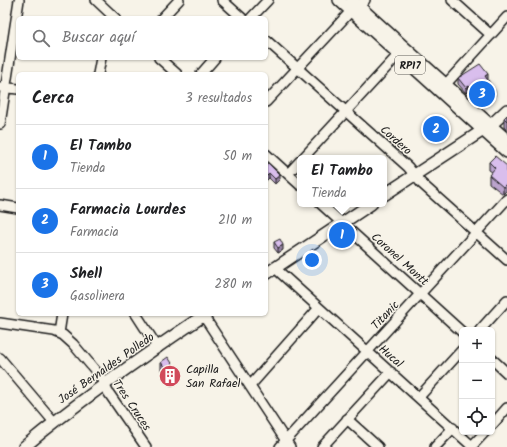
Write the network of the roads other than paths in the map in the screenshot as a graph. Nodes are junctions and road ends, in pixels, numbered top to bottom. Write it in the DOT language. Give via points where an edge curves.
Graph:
graph roads {
  1 [pos="19,0"];
  2 [pos="96,0"];
  3 [pos="179,0"];
  4 [pos="222,0"];
  5 [pos="268,0"];
  6 [pos="339,0"];
  7 [pos="452,0"];
  8 [pos="357,4"];
  9 [pos="107,14"];
  10 [pos="16,16"];
  11 [pos="16,16"];
  12 [pos="164,16"];
  13 [pos="240,16"];
  14 [pos="253,16"];
  15 [pos="507,17"];
  16 [pos="491,35"];
  17 [pos="268,42"];
  18 [pos="398,55"];
  19 [pos="100,60"];
  20 [pos="161,60"];
  21 [pos="213,60"];
  22 [pos="297,67"];
  23 [pos="98,72"];
  24 [pos="174,72"];
  25 [pos="203,72"];
  26 [pos="446,84"];
  27 [pos="3,87"];
  28 [pos="16,89"];
  29 [pos="268,100"];
  30 [pos="346,110"];
  31 [pos="507,110"];
  32 [pos="0,124"];
  33 [pos="486,128"];
  34 [pos="507,140"];
  35 [pos="507,152"];
  36 [pos="306,155"];
  37 [pos="268,156"];
  38 [pos="297,164"];
  39 [pos="288,174"];
  40 [pos="414,175"];
  41 [pos="297,182"];
  42 [pos="387,193"];
  43 [pos="507,199"];
  44 [pos="0,205"];
  45 [pos="324,207"];
  46 [pos="366,207"];
  47 [pos="16,208"];
  48 [pos="342,223"];
  49 [pos="477,232"];
  50 [pos="507,260"];
  51 [pos="268,272"];
  52 [pos="420,294"];
  53 [pos="507,300"];
  54 [pos="319,308"];
  55 [pos="62,316"];
  56 [pos="137,316"];
  57 [pos="203,316"];
  58 [pos="205,316"];
  59 [pos="0,323"];
  60 [pos="483,327"];
  61 [pos="459,329"];
  62 [pos="59,333"];
  63 [pos="158,348"];
  64 [pos="368,352"];
  65 [pos="459,353"];
  66 [pos="0,358"];
  67 [pos="495,362"];
  68 [pos="391,372"];
  69 [pos="507,373"];
  70 [pos="104,384"];
  71 [pos="250,386"];
  72 [pos="419,397"];
  73 [pos="507,408"];
  74 [pos="347,419"];
  75 [pos="54,422"];
  76 [pos="495,422"];
  77 [pos="453,428"];
  78 [pos="482,435"];
  79 [pos="285,445"];
  80 [pos="24,447"];
  81 [pos="146,447"];
  82 [pos="322,447"];
  83 [pos="378,447"];
  84 [pos="435,447"];
  85 [pos="472,447"];
  1 -- 10 [label="street"];
  2 -- 9 [label="street"];
  3 -- 12 [label="street"];
  4 -- 13 [label="street"];
  5 -- 14 [label="street"];
  6 -- 8 [label="main road, RP17"];
  7 -- 16 [label="street"];
  8 -- 18 [label="main road, RP17"];
  8 -- 22 [label="street"];
  8 -- 26 [label="main road, RP17"];
  11 -- 27 [label="street"];
  15 -- 16 [label="street"];
  16 -- 26 [label="street"];
  17 -- 22 [label="street, Cordero"];
  18 -- 30 [label="street"];
  18 -- 33 [label="main road, RP17"];
  19 -- 23 [label="street"];
  20 -- 24 [label="street"];
  21 -- 25 [label="street"];
  22 -- 29 [label="street"];
  22 -- 30 [label="street, Cordero"];
  26 -- 33 [label="main road, RP17"];
  27 -- 28 [label="street"];
  27 -- 32 [label="street"];
  30 -- 36 [label="street"];
  30 -- 40 [label="street, Cordero"];
  31 -- 33 [label="main road"];
  33 -- 34 [label="main road, RP17"];
  33 -- 35 [label="main road, RP17"];
  33 -- 40 [label="main road"];
  37 -- 39 [label="street"];
  38 -- 39 [label="street"];
  39 -- 41 [label="street"];
  40 -- 42 [label="main road"];
  40 -- 49 [label="street, Cordero"];
  43 -- 49 [label="street, Titanic"];
  44 -- 47 [label="street"];
  45 -- 48 [label="street, Coronel Montt"];
  46 -- 48 [label="main road"];
  48 -- 51 [label="main road"];
  48 -- 52 [label="street, Coronel Montt"];
  49 -- 50 [label="street, Cordero"];
  49 -- 52 [label="street, Titanic"];
  51 -- 54 [label="street, Hucal"];
  52 -- 61 [label="street, Coronel Montt"];
  52 -- 64 [label="street, Titanic"];
  53 -- 60 [label="street"];
  54 -- 64 [label="street, Hucal"];
  54 -- 71 [label="street"];
  55 -- 62 [label="street"];
  56 -- 63 [label="street"];
  57 -- 63 [label="main road, José Bernaldes Polledo"];
  58 -- 71 [label="street"];
  59 -- 62 [label="street, Tres Cruces"];
  62 -- 70 [label="street, Tres Cruces" via="73,344"];
  63 -- 70 [label="main road, José Bernaldes Polledo"];
  64 -- 68 [label="street, Hucal"];
  64 -- 79 [label="street, Titanic"];
  65 -- 72 [label="street"];
  66 -- 75 [label="street"];
  67 -- 69 [label="street"];
  68 -- 72 [label="street, Hucal"];
  68 -- 74 [label="street"];
  70 -- 75 [label="main road, José Bernaldes Polledo"];
  70 -- 81 [label="street, Tres Cruces"];
  71 -- 79 [label="street"];
  72 -- 77 [label="street, Hucal"];
  73 -- 76 [label="street"];
  74 -- 82 [label="street"];
  74 -- 83 [label="street"];
  75 -- 80 [label="main road, José Bernaldes Polledo"];
  77 -- 84 [label="street"];
  77 -- 85 [label="street, Hucal"];
  78 -- 85 [label="street"];
}
